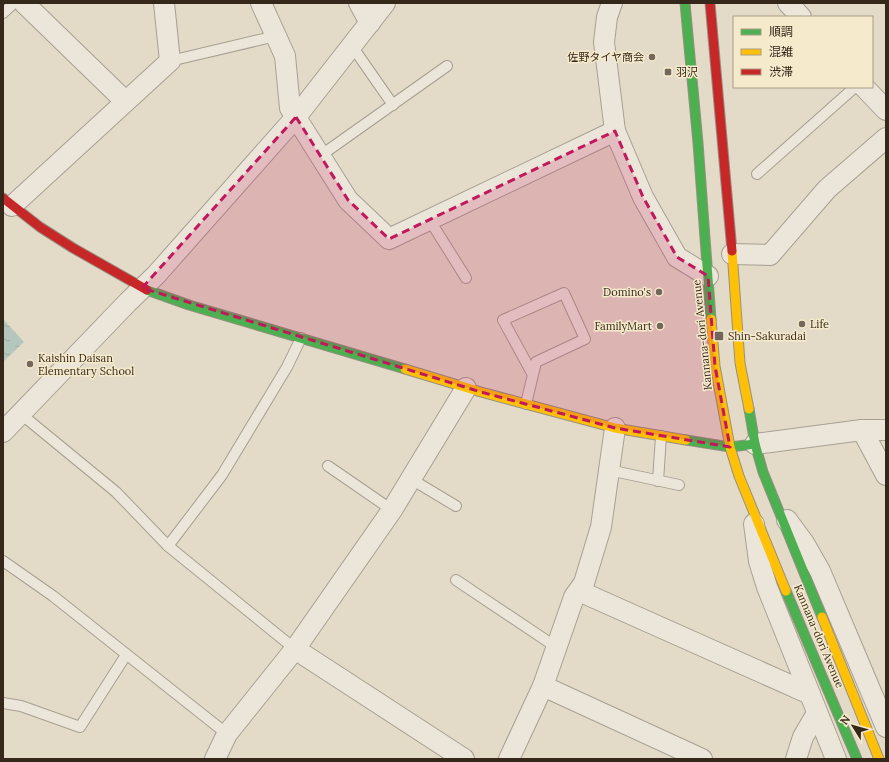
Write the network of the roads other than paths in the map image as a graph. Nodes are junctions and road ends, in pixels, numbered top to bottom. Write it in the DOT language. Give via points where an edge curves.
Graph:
graph roads {
  1 [pos="14,3"];
  2 [pos="24,3"];
  3 [pos="164,3"];
  4 [pos="261,3"];
  5 [pos="359,3"];
  6 [pos="386,3"];
  7 [pos="612,3"];
  8 [pos="685,3"];
  9 [pos="710,3"];
  10 [pos="788,3"];
  11 [pos="3,13"];
  12 [pos="800,16"];
  13 [pos="370,23"];
  14 [pos="276,36"];
  15 [pos="352,46"];
  16 [pos="170,61"];
  17 [pos="447,66"];
  18 [pos="854,88"];
  19 [pos="865,88"];
  20 [pos="125,101"];
  21 [pos="393,105"];
  22 [pos="886,110"];
  23 [pos="296,118"];
  24 [pos="615,131"];
  25 [pos="886,138"];
  26 [pos="320,156"];
  27 [pos="757,174"];
  28 [pos="8,202"];
  29 [pos="429,219"];
  30 [pos="732,254"];
  31 [pos="708,276"];
  32 [pos="466,278"];
  33 [pos="142,288"];
  34 [pos="301,338"];
  35 [pos="533,375"];
  36 [pos="466,388"];
  37 [pos="526,404"];
  38 [pos="21,414"];
  39 [pos="615,428"];
  40 [pos="862,430"];
  41 [pos="886,430"];
  42 [pos="3,432"];
  43 [pos="660,436"];
  44 [pos="755,444"];
  45 [pos="730,447"];
  46 [pos="328,466"];
  47 [pos="609,470"];
  48 [pos="886,475"];
  49 [pos="411,478"];
  50 [pos="658,480"];
  51 [pos="679,485"];
  52 [pos="774,500"];
  53 [pos="456,506"];
  54 [pos="392,510"];
  55 [pos="753,511"];
  56 [pos="168,546"];
  57 [pos="4,564"];
  58 [pos="456,580"];
  59 [pos="579,591"];
  60 [pos="556,647"];
  61 [pos="295,649"];
  62 [pos="126,655"];
  63 [pos="543,686"];
  64 [pos="810,694"];
  65 [pos="3,703"];
  66 [pos="817,713"];
  67 [pos="886,727"];
  68 [pos="227,734"];
  69 [pos="215,759"];
  70 [pos="464,759"];
  71 [pos="509,759"];
  72 [pos="702,759"];
  73 [pos="796,759"];
  74 [pos="836,759"];
  75 [pos="857,759"];
  76 [pos="879,759"];
  1 -- 11 [label="lane"];
  2 -- 20 [label="street"];
  3 -- 16 [label="street"];
  4 -- 14 [label="street"];
  5 -- 13 [label="street"];
  6 -- 13 [label="street"];
  7 -- 24 [label="street" via="604,42"];
  8 -- 31 [label="main road, Kannana-dori Avenue"];
  9 -- 30 [label="main road, Kannana-dori Avenue"];
  10 -- 12 [label="street"];
  13 -- 15 [label="street"];
  14 -- 16 [label="lane"];
  14 -- 23 [label="street" via="285,56 290,108"];
  15 -- 21 [label="lane"];
  15 -- 23 [label="street"];
  16 -- 20 [label="street"];
  17 -- 21 [label="lane"];
  18 -- 27 [label="lane"];
  19 -- 22 [label="street"];
  20 -- 28 [label="street"];
  21 -- 26 [label="lane"];
  23 -- 26 [label="street"];
  23 -- 33 [label="street"];
  24 -- 29 [label="street"];
  24 -- 31 [label="street" via="643,197 676,257"];
  25 -- 30 [label="street" via="827,189 770,255"];
  26 -- 29 [label="street" via="348,200 389,239"];
  28 -- 33 [label="main road" via="40,227"];
  29 -- 32 [label="lane"];
  30 -- 44 [label="main road, Kannana-dori Avenue" via="740,363"];
  31 -- 45 [label="main road, Kannana-dori Avenue" via="715,366"];
  33 -- 34 [label="main road" via="189,305"];
  33 -- 38 [label="street"];
  34 -- 36 [label="main road"];
  34 -- 56 [label="lane" via="287,367 222,475"];
  35 -- 35 [label="lane" via="503,320 564,293 585,339 536,362"];
  35 -- 37 [label="lane"];
  36 -- 37 [label="main road"];
  36 -- 49 [label="street"];
  37 -- 39 [label="main road"];
  38 -- 42 [label="street"];
  38 -- 56 [label="lane" via="116,492"];
  39 -- 43 [label="main road"];
  39 -- 47 [label="street"];
  40 -- 41 [label="street"];
  40 -- 44 [label="street"];
  40 -- 48 [label="street"];
  43 -- 45 [label="main road"];
  43 -- 50 [label="lane"];
  44 -- 45 [label="main road"];
  44 -- 52 [label="main road, Kannana-dori Avenue"];
  45 -- 55 [label="main road, Kannana-dori Avenue"];
  46 -- 54 [label="lane"];
  47 -- 50 [label="lane"];
  47 -- 59 [label="street" via="601,527"];
  49 -- 53 [label="lane"];
  49 -- 54 [label="street"];
  50 -- 51 [label="lane"];
  52 -- 67 [label="street" via="820,571"];
  52 -- 76 [label="main road, Kannana-dori Avenue"];
  54 -- 61 [label="street"];
  55 -- 64 [label="street" via="759,561 767,587"];
  55 -- 75 [label="main road, Kannana-dori Avenue"];
  56 -- 61 [label="lane"];
  57 -- 62 [label="lane" via="53,596"];
  58 -- 60 [label="lane"];
  59 -- 60 [label="street" via="574,597"];
  59 -- 64 [label="street"];
  60 -- 63 [label="street"];
  61 -- 68 [label="street"];
  61 -- 70 [label="street"];
  62 -- 65 [label="lane" via="80,727 21,706"];
  62 -- 68 [label="lane"];
  63 -- 71 [label="street"];
  63 -- 72 [label="street"];
  64 -- 66 [label="street"];
  66 -- 73 [label="street" via="802,737"];
  66 -- 74 [label="street"];
  68 -- 69 [label="street"];
}
